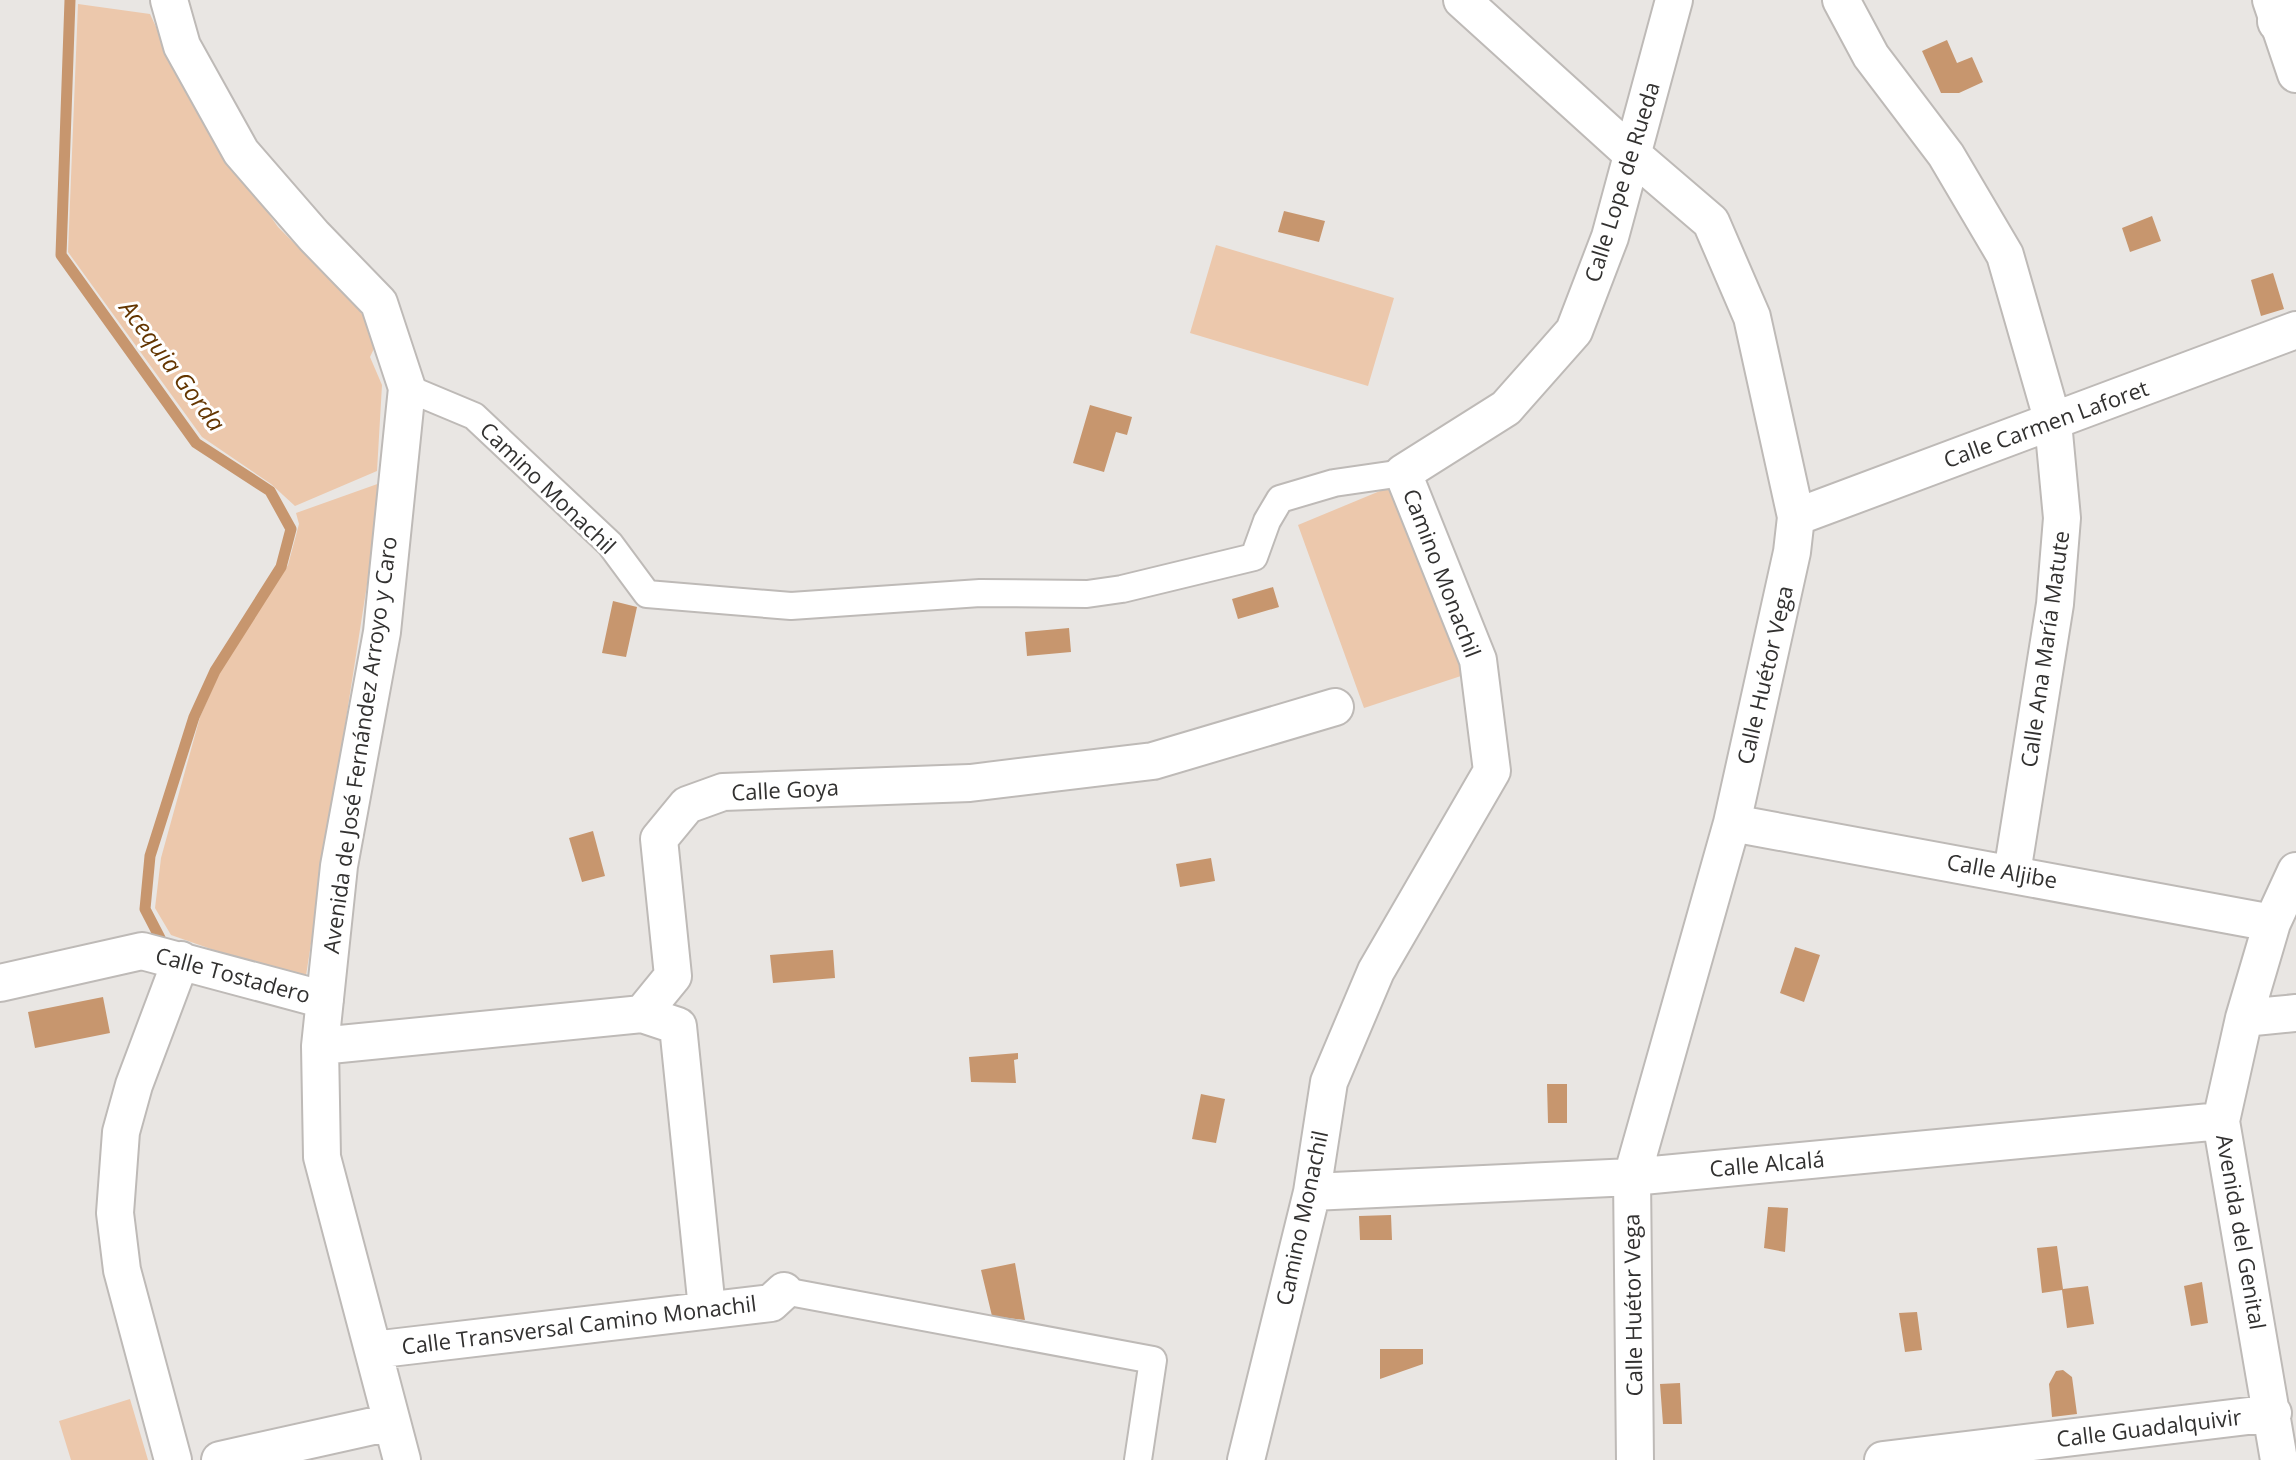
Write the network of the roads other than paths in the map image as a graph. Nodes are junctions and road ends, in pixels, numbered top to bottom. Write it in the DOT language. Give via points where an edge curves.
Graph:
graph roads {
  1 [pos="169,0"];
  2 [pos="1462,0"];
  3 [pos="1674,0"];
  4 [pos="1841,0"];
  5 [pos="2281,7"];
  6 [pos="2296,74"];
  7 [pos="1634,156"];
  8 [pos="2296,330"];
  9 [pos="407,388"];
  10 [pos="2053,422"];
  11 [pos="1403,473"];
  12 [pos="1796,517"];
  13 [pos="1335,707"];
  14 [pos="1732,823"];
  15 [pos="2296,871"];
  16 [pos="2012,873"];
  17 [pos="2272,923"];
  18 [pos="181,960"];
  19 [pos="0,983"];
  20 [pos="325,1000"];
  21 [pos="2296,1013"];
  22 [pos="642,1014"];
  23 [pos="2244,1018"];
  24 [pos="320,1046"];
  25 [pos="2221,1121"];
  26 [pos="1632,1177"];
  27 [pos="1312,1192"];
  28 [pos="784,1291"];
  29 [pos="707,1309"];
  30 [pos="373,1350"];
  31 [pos="2273,1413"];
  32 [pos="391,1422"];
  33 [pos="173,1460"];
  34 [pos="220,1460"];
  35 [pos="402,1460"];
  36 [pos="1138,1460"];
  37 [pos="1246,1460"];
  38 [pos="1635,1460"];
  39 [pos="1883,1460"];
  40 [pos="2279,1460"];
  1 -- 9 [label="street, Avenida de José Fernández Arroyo y Caro" via="182,46 241,152 379,303"];
  2 -- 7 [label="street, Calle Huétor Vega"];
  3 -- 7 [label="street, Calle Lope de Rueda"];
  4 -- 10 [label="street, Calle Ana María Matute" via="1871,56 1946,155 2005,255"];
  5 -- 6 [label="street"];
  7 -- 11 [label="street, Calle Lope de Rueda" via="1574,331 1506,408"];
  7 -- 12 [label="street, Calle Huétor Vega" via="1711,222 1752,317"];
  8 -- 10 [label="street, Calle Carmen Laforet"];
  9 -- 11 [label="street, Camino Monachil" via="474,416 610,544 647,594 663,596 791,606 1122,589 1254,557 1280,499 1334,483"];
  9 -- 20 [label="street, Avenida de José Fernández Arroyo y Caro" via="382,632 339,866"];
  10 -- 12 [label="street, Calle Carmen Laforet"];
  10 -- 16 [label="street, Calle Ana María Matute" via="2062,518 2055,604"];
  11 -- 27 [label="street, Camino Monachil" via="1478,660 1492,771 1370,985 1329,1082"];
  12 -- 14 [label="street, Calle Huétor Vega"];
  13 -- 22 [label="street, Calle Goya" via="1153,761 970,783 723,792 687,805 659,839 673,976"];
  14 -- 16 [label="street, Calle Aljibe"];
  14 -- 26 [label="street, Calle Huétor Vega"];
  15 -- 17 [label="street, Avenida del Genital"];
  16 -- 17 [label="street, Calle Aljibe"];
  17 -- 23 [label="street, Avenida del Genital"];
  18 -- 19 [label="street, Calle Tostadero" via="142,951"];
  18 -- 20 [label="street, Calle Tostadero"];
  18 -- 33 [label="street" via="121,1132 115,1213 122,1270"];
  20 -- 24 [label="street, Avenida de José Fernández Arroyo y Caro"];
  21 -- 23 [label="street"];
  22 -- 24 [label="street"];
  22 -- 29 [label="street" via="678,1026"];
  23 -- 25 [label="street, Avenida del Genital"];
  24 -- 30 [label="street, Avenida de José Fernández Arroyo y Caro" via="322,1157"];
  25 -- 26 [label="street, Calle Alcalá"];
  25 -- 31 [label="street, Avenida del Genital"];
  26 -- 27 [label="street, Calle Alcalá"];
  26 -- 38 [label="street, Calle Huétor Vega"];
  27 -- 37 [label="street, Camino Monachil"];
  28 -- 29 [label="street, Calle Transversal Camino Monachil" via="771,1303"];
  28 -- 36 [label="street, Calle Transversal Camino Monachil" via="1153,1360"];
  29 -- 30 [label="street, Calle Transversal Camino Monachil"];
  30 -- 32 [label="street, Avenida de José Fernández Arroyo y Caro"];
  31 -- 39 [label="street, Calle Guadalquivir"];
  31 -- 40 [label="street, Avenida del Genital"];
  32 -- 34 [label="street"];
  32 -- 35 [label="street, Avenida de José Fernández Arroyo y Caro"];
}
